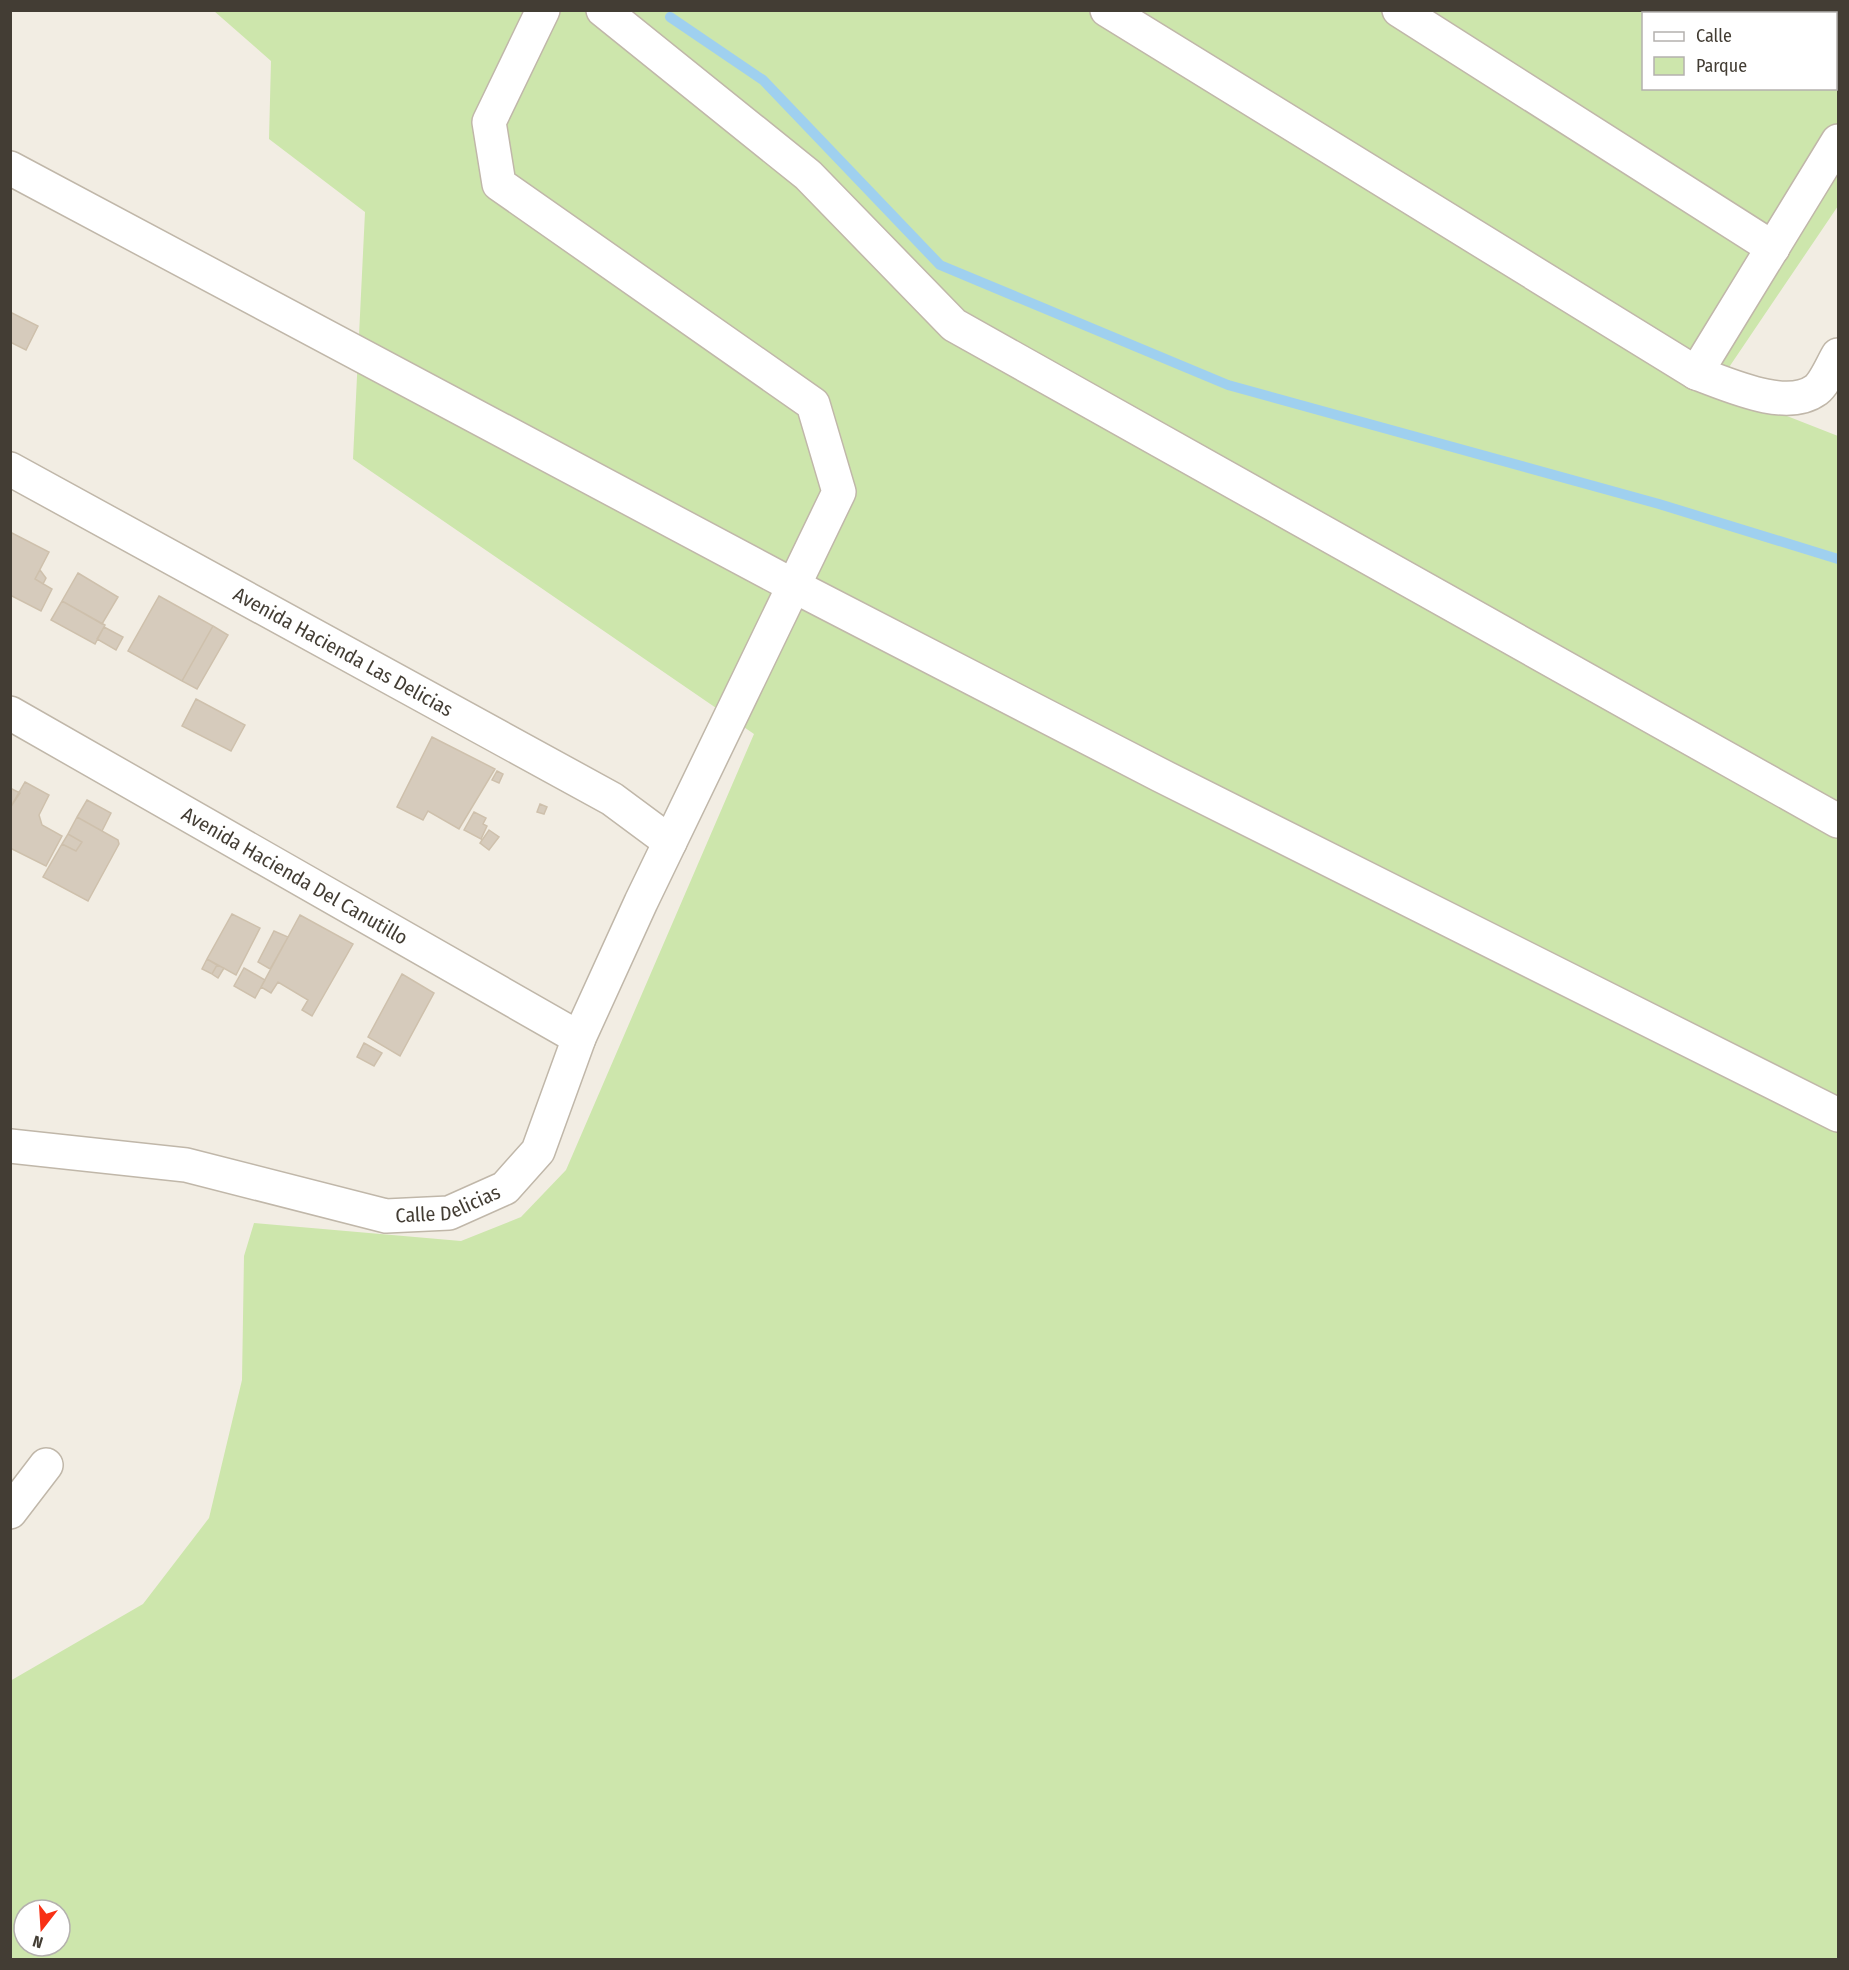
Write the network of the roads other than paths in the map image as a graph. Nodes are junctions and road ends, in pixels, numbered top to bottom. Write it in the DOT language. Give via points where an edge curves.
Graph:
graph roads {
  1 [pos="543,10"];
  2 [pos="603,10"];
  3 [pos="1107,10"];
  4 [pos="1399,10"];
  5 [pos="1839,141"];
  6 [pos="10,168"];
  7 [pos="1773,248"];
  8 [pos="1839,355"];
  9 [pos="1696,373"];
  10 [pos="10,469"];
  11 [pos="794,586"];
  12 [pos="10,713"];
  13 [pos="1839,821"];
  14 [pos="670,842"];
  15 [pos="579,1038"];
  16 [pos="1839,1115"];
  17 [pos="10,1146"];
  18 [pos="46,1465"];
  19 [pos="10,1512"];
  1 -- 11 [label="street, Calle Delicias" via="489,122 499,184 813,404 839,492"];
  2 -- 13 [label="street" via="808,175 954,325"];
  3 -- 9 [label="street"];
  4 -- 7 [label="street"];
  5 -- 7 [label="street"];
  6 -- 11 [label="street"];
  7 -- 9 [label="street"];
  8 -- 9 [label="street" via="1816,390 1788,400"];
  10 -- 14 [label="street, Avenida Hacienda Las Delicias" via="612,799"];
  11 -- 14 [label="street, Calle Delicias"];
  11 -- 16 [label="street" via="1160,775"];
  12 -- 15 [label="street, Avenida Hacienda Del Canutillo"];
  14 -- 15 [label="street, Calle Delicias"];
  15 -- 17 [label="street, Calle Delicias" via="538,1151 505,1188 449,1213 386,1215 186,1165"];
  18 -- 19 [label="street"];
}
